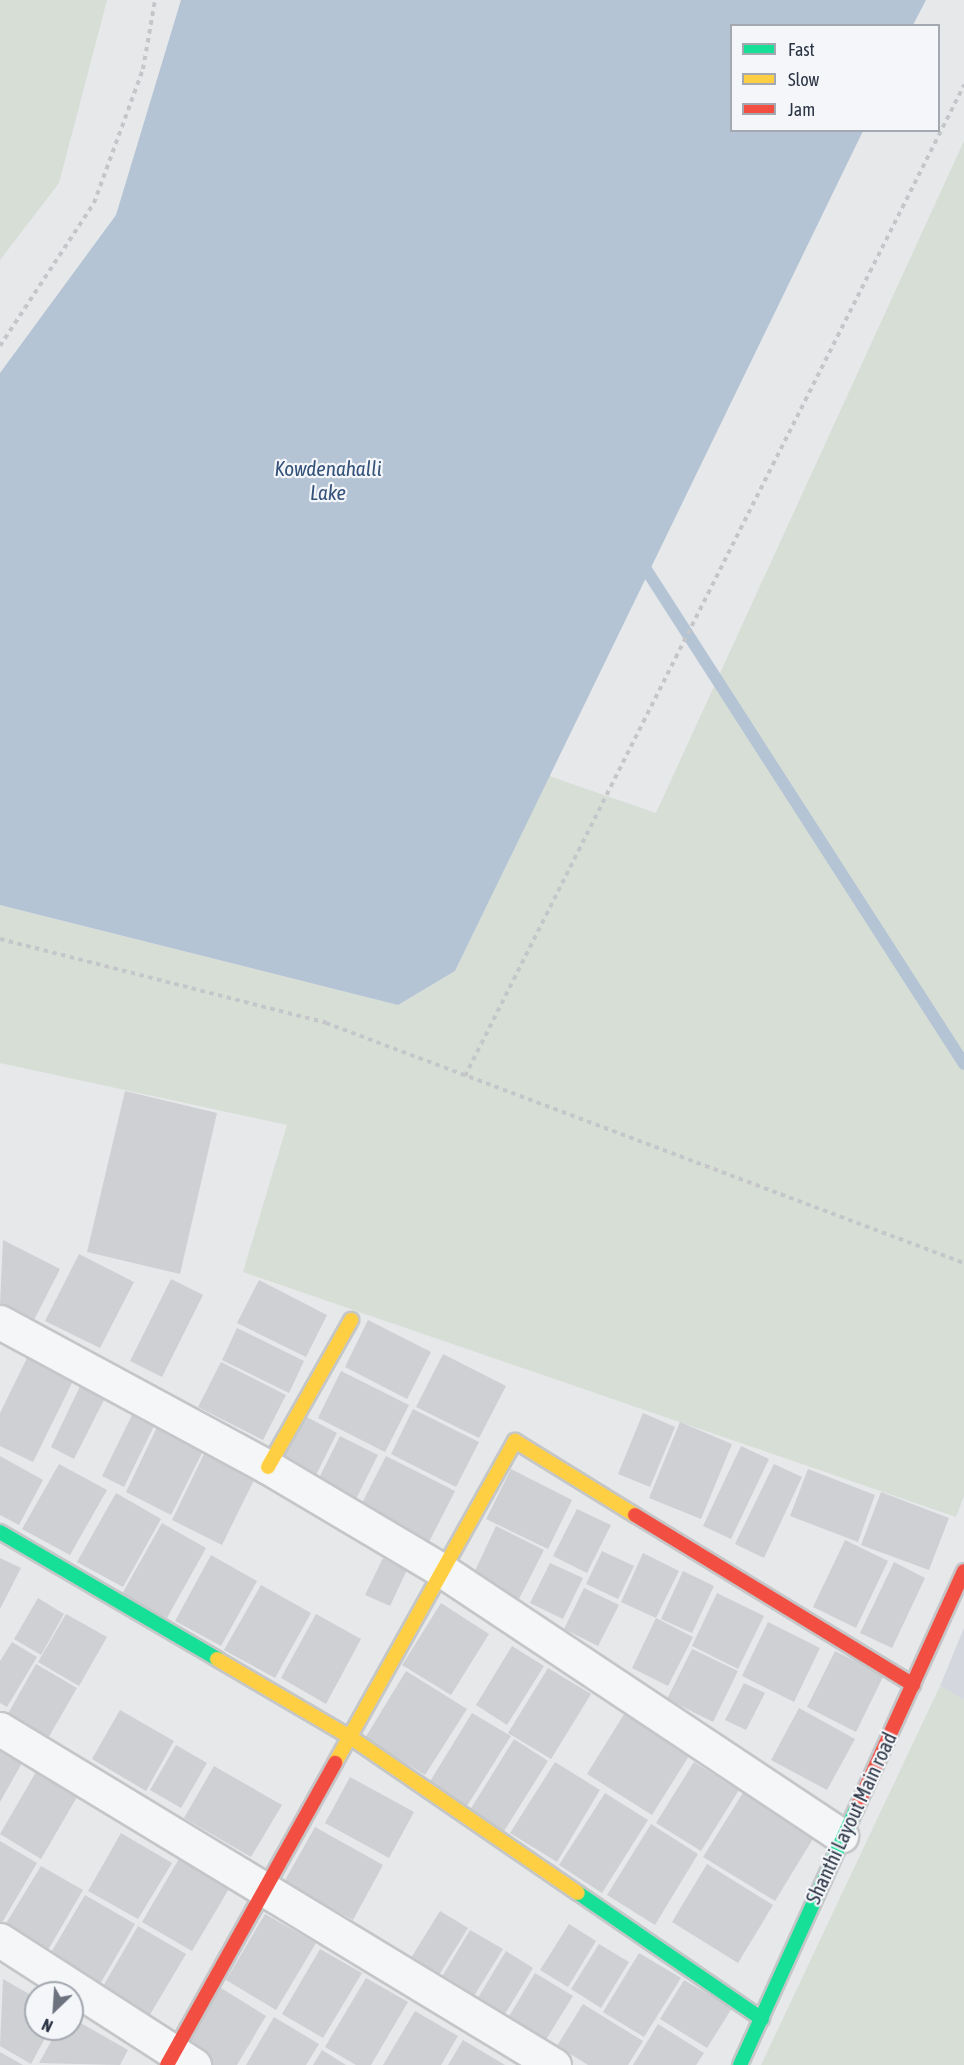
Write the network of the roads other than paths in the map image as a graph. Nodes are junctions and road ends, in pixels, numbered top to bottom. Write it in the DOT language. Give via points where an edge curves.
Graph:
graph roads {
  1 [pos="351,1320"];
  2 [pos="0,1322"];
  3 [pos="268,1467"];
  4 [pos="0,1532"];
  5 [pos="444,1571"];
  6 [pos="964,1571"];
  7 [pos="913,1685"];
  8 [pos="0,1729"];
  9 [pos="350,1737"];
  10 [pos="841,1835"];
  11 [pos="265,1890"];
  12 [pos="0,1940"];
  13 [pos="762,2019"];
  14 [pos="178,2061"];
  15 [pos="554,2065"];
  16 [pos="740,2065"];
  1 -- 3 [label="street"];
  2 -- 3 [label="street"];
  3 -- 5 [label="street"];
  4 -- 9 [label="street"];
  5 -- 7 [label="street" via="515,1441"];
  5 -- 9 [label="street"];
  5 -- 10 [label="street"];
  6 -- 7 [label="street, Shanthi Layout Main road"];
  7 -- 10 [label="street, Shanthi Layout Main road"];
  8 -- 11 [label="street"];
  9 -- 11 [label="street"];
  9 -- 13 [label="street"];
  10 -- 13 [label="street, Shanthi Layout Main road"];
  11 -- 14 [label="street"];
  11 -- 15 [label="street"];
  12 -- 14 [label="street"];
  13 -- 16 [label="street, Shanthi Layout Main road"];
}
